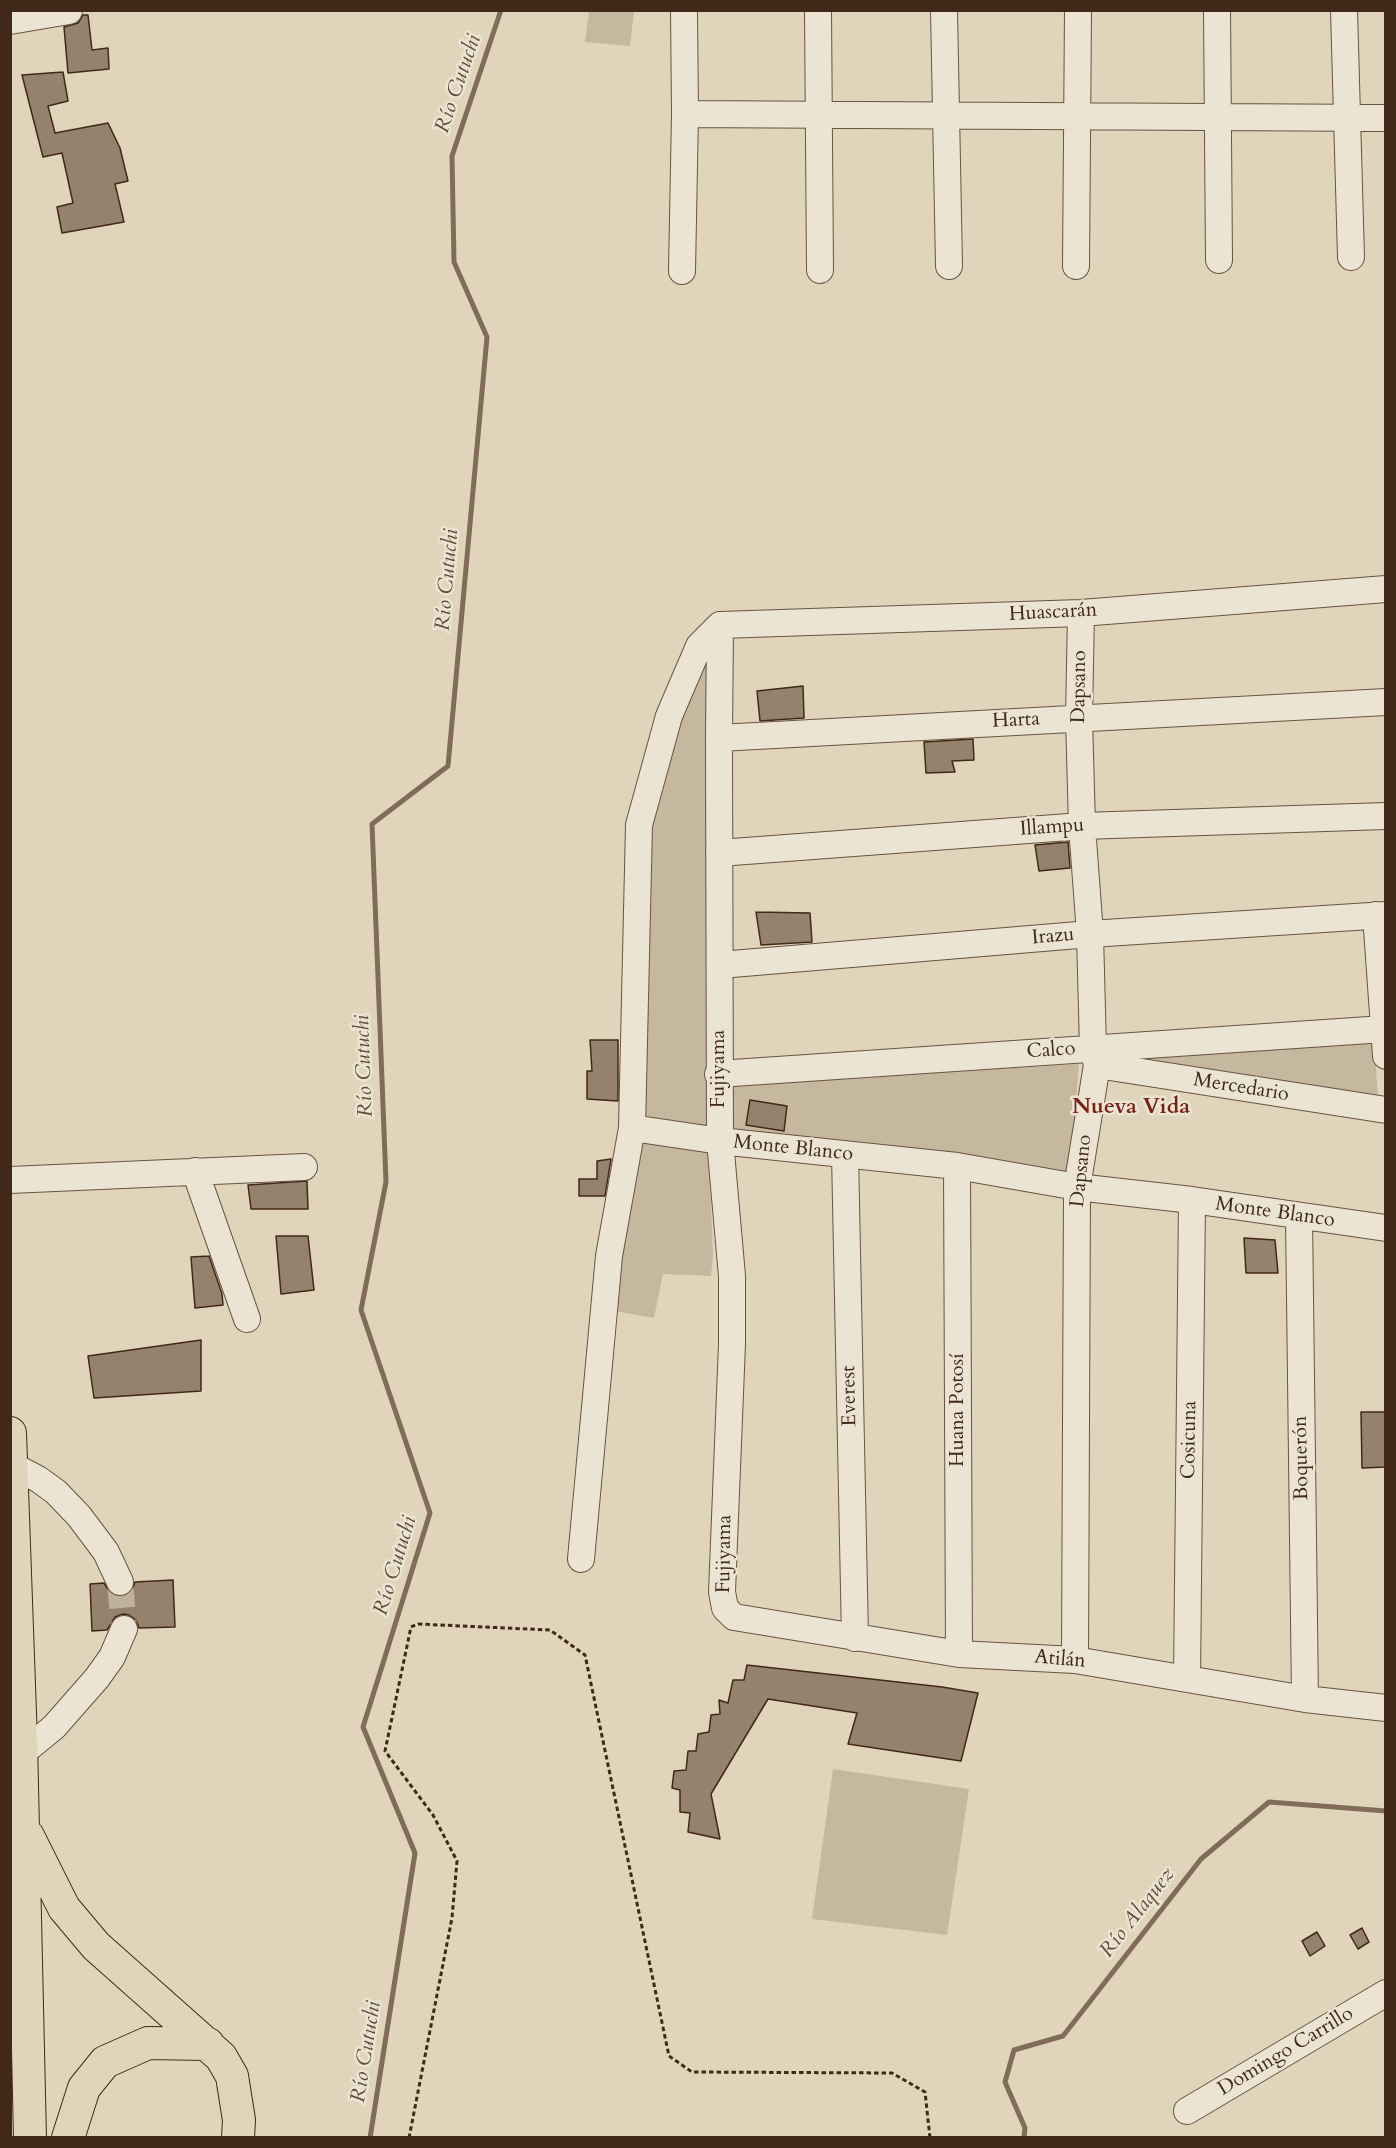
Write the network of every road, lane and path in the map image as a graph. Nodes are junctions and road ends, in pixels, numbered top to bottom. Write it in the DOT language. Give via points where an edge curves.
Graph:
graph roads {
  1 [pos="684,10"];
  2 [pos="818,10"];
  3 [pos="944,10"];
  4 [pos="1078,10"];
  5 [pos="1217,10"];
  6 [pos="1344,10"];
  7 [pos="69,11"];
  8 [pos="10,21"];
  9 [pos="685,114"];
  10 [pos="819,115"];
  11 [pos="946,115"];
  12 [pos="1218,116"];
  13 [pos="1078,117"];
  14 [pos="1347,117"];
  15 [pos="1386,118"];
  16 [pos="1351,257"];
  17 [pos="1219,260"];
  18 [pos="949,266"];
  19 [pos="1076,266"];
  20 [pos="820,270"];
  21 [pos="682,271"];
  22 [pos="1386,589"];
  23 [pos="1081,613"];
  24 [pos="720,625"];
  25 [pos="1386,702"];
  26 [pos="1078,718"];
  27 [pos="719,738"];
  28 [pos="1386,816"];
  29 [pos="1082,826"];
  30 [pos="719,853"];
  31 [pos="1381,915"];
  32 [pos="1090,934"];
  33 [pos="720,965"];
  34 [pos="1384,1029"];
  35 [pos="1386,1056"];
  36 [pos="1095,1057"];
  37 [pos="718,1074"];
  38 [pos="1386,1110"];
  39 [pos="632,1128"];
  40 [pos="720,1141"];
  41 [pos="845,1154"];
  42 [pos="957,1166"];
  43 [pos="304,1167"];
  44 [pos="195,1171"];
  45 [pos="10,1180"];
  46 [pos="1077,1187"];
  47 [pos="1192,1200"];
  48 [pos="1299,1217"];
  49 [pos="1386,1228"];
  50 [pos="247,1319"];
  51 [pos="10,1433"];
  52 [pos="11,1465"];
  53 [pos="581,1559"];
  54 [pos="120,1582"];
  55 [pos="734,1617"];
  56 [pos="124,1629"];
  57 [pos="855,1638"];
  58 [pos="959,1654"];
  59 [pos="1075,1660"];
  60 [pos="1187,1679"];
  61 [pos="1305,1699"];
  62 [pos="1386,1708"];
  63 [pos="21,1754"];
  64 [pos="23,1824"];
  65 [pos="1386,1993"];
  66 [pos="208,2044"];
  67 [pos="1187,2110"];
  68 [pos="30,2138"];
  69 [pos="68,2138"];
  70 [pos="238,2138"];
  71 [pos="409,2138"];
  72 [pos="930,2138"];
  1 -- 9 [label="street"];
  2 -- 10 [label="street"];
  3 -- 11 [label="street"];
  4 -- 13 [label="street"];
  5 -- 12 [label="street"];
  6 -- 14 [label="street"];
  7 -- 8 [label="street"];
  9 -- 10 [label="street"];
  9 -- 21 [label="street"];
  10 -- 11 [label="street"];
  10 -- 20 [label="street"];
  11 -- 13 [label="street"];
  11 -- 18 [label="street"];
  12 -- 13 [label="street"];
  12 -- 14 [label="street"];
  12 -- 17 [label="street"];
  13 -- 19 [label="street"];
  14 -- 15 [label="street"];
  14 -- 16 [label="street"];
  22 -- 23 [label="street, Huascarán"];
  23 -- 24 [label="street, Huascarán"];
  23 -- 26 [label="street, Dapsano"];
  24 -- 27 [label="street, Fujiyama"];
  24 -- 39 [label="street" via="699,646 669,716 639,825"];
  25 -- 26 [label="street, Harta"];
  26 -- 27 [label="street, Harta"];
  26 -- 29 [label="street, Dapsano"];
  27 -- 30 [label="street, Fujiyama"];
  28 -- 29 [label="street, Illampu"];
  29 -- 30 [label="street, Illampu"];
  29 -- 32 [label="street, Dapsano"];
  30 -- 33 [label="street, Fujiyama"];
  31 -- 32 [label="street, Irazu"];
  31 -- 34 [label="street"];
  32 -- 33 [label="street, Irazu"];
  32 -- 36 [label="street, Dapsano"];
  33 -- 37 [label="street, Fujiyama"];
  34 -- 35 [label="street"];
  34 -- 36 [label="street, Calco"];
  36 -- 37 [label="street, Calco"];
  36 -- 38 [label="street, Mercedario"];
  36 -- 46 [label="street, Dapsano"];
  37 -- 40 [label="street, Fujiyama"];
  39 -- 40 [label="street, Monte Blanco"];
  39 -- 53 [label="street" via="609,1256"];
  40 -- 41 [label="street, Monte Blanco"];
  40 -- 55 [label="street, Fujiyama" via="732,1276 722,1592 725,1608"];
  41 -- 42 [label="street, Monte Blanco"];
  41 -- 57 [label="street, Everest"];
  42 -- 46 [label="street, Monte Blanco"];
  42 -- 58 [label="street, Huana Potosí"];
  43 -- 44 [label="street"];
  44 -- 45 [label="street"];
  44 -- 50 [label="street"];
  46 -- 47 [label="street, Monte Blanco"];
  46 -- 59 [label="street, Dapsano"];
  47 -- 48 [label="street, Monte Blanco"];
  47 -- 60 [label="street, Cosicuna"];
  48 -- 49 [label="street, Monte Blanco"];
  48 -- 61 [label="street, Boquerón"];
  51 -- 52 [label="main road"];
  52 -- 54 [label="street" via="38,1479 71,1508 106,1552"];
  52 -- 63 [label="main road"];
  55 -- 57 [label="street, Atilán"];
  56 -- 63 [label="street" via="98,1678 54,1727"];
  57 -- 58 [label="street, Atilán"];
  58 -- 59 [label="street, Atilán"];
  59 -- 60 [label="street, Atilán"];
  60 -- 61 [label="street, Atilán"];
  61 -- 62 [label="street, Atilán"];
  63 -- 64 [label="main road"];
  64 -- 66 [label="main road" via="64,1908 96,1946"];
  64 -- 68 [label="main road"];
  65 -- 67 [label="street, Domingo Carrillo"];
  66 -- 69 [label="main road" via="148,2043 105,2062 84,2088"];
  66 -- 70 [label="main road" via="232,2076"];
  71 -- 72 [label="path" via="452,1918 457,1861 434,1815 385,1751 411,1627 418,1624 550,1630 585,1655 669,2056 692,2072 892,2073 925,2092"];
}
